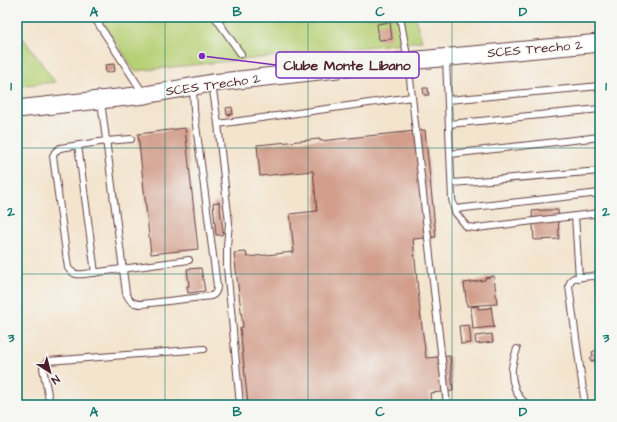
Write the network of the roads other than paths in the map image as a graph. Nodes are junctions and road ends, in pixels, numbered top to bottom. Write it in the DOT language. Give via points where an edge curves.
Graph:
graph roads {
  1 [pos="94,17"];
  2 [pos="215,17"];
  3 [pos="400,17"];
  4 [pos="600,43"];
  5 [pos="241,54"];
  6 [pos="446,58"];
  7 [pos="408,61"];
  8 [pos="212,84"];
  9 [pos="600,86"];
  10 [pos="193,87"];
  11 [pos="145,95"];
  12 [pos="412,98"];
  13 [pos="101,100"];
  14 [pos="448,100"];
  15 [pos="17,109"];
  16 [pos="600,109"];
  17 [pos="218,124"];
  18 [pos="449,124"];
  19 [pos="600,137"];
  20 [pos="131,139"];
  21 [pos="106,141"];
  22 [pos="78,145"];
  23 [pos="450,154"];
  24 [pos="600,171"];
  25 [pos="452,183"];
  26 [pos="600,193"];
  27 [pos="454,209"];
  28 [pos="600,213"];
  29 [pos="575,216"];
  30 [pos="189,260"];
  31 [pos="123,269"];
  32 [pos="94,273"];
  33 [pos="599,276"];
  34 [pos="579,278"];
  35 [pos="600,298"];
  36 [pos="517,348"];
  37 [pos="204,350"];
  38 [pos="600,404"];
  39 [pos="50,405"];
  40 [pos="240,405"];
  41 [pos="447,405"];
  42 [pos="528,405"];
  43 [pos="587,405"];
  1 -- 11 [label="lane"];
  2 -- 5 [label="lane"];
  3 -- 7 [label="lane"];
  4 -- 6 [label="street, SCES Trecho 2"];
  6 -- 7 [label="street, SCES Trecho 2"];
  6 -- 14 [label="lane"];
  7 -- 8 [label="street, SCES Trecho 2"];
  7 -- 12 [label="lane"];
  8 -- 10 [label="street, SCES Trecho 2"];
  8 -- 17 [label="lane"];
  9 -- 14 [label="lane"];
  10 -- 11 [label="street, SCES Trecho 2"];
  10 -- 31 [label="lane" via="217,291 211,296 136,304 129,300 126,293"];
  11 -- 13 [label="street, SCES Trecho 2"];
  12 -- 17 [label="lane"];
  12 -- 41 [label="lane"];
  13 -- 15 [label="street, SCES Trecho 2"];
  13 -- 21 [label="lane"];
  14 -- 18 [label="lane"];
  16 -- 18 [label="lane"];
  17 -- 40 [label="lane" via="229,223 227,268"];
  18 -- 23 [label="lane"];
  19 -- 23 [label="lane"];
  20 -- 21 [label="lane"];
  21 -- 22 [label="lane"];
  21 -- 31 [label="lane"];
  22 -- 32 [label="lane"];
  22 -- 32 [label="lane" via="60,148 53,156 68,268 76,275"];
  23 -- 25 [label="lane"];
  24 -- 25 [label="lane"];
  25 -- 27 [label="lane"];
  26 -- 27 [label="lane"];
  27 -- 29 [label="lane" via="467,227 477,228"];
  28 -- 29 [label="lane"];
  29 -- 34 [label="lane"];
  30 -- 31 [label="lane"];
  31 -- 32 [label="lane"];
  33 -- 34 [label="lane"];
  33 -- 35 [label="lane"];
  34 -- 43 [label="lane" via="571,280 570,286"];
  36 -- 42 [label="lane" via="512,368 513,384 518,395"];
  37 -- 39 [label="lane" via="48,361 43,368"];
  38 -- 43 [label="lane"];
}
